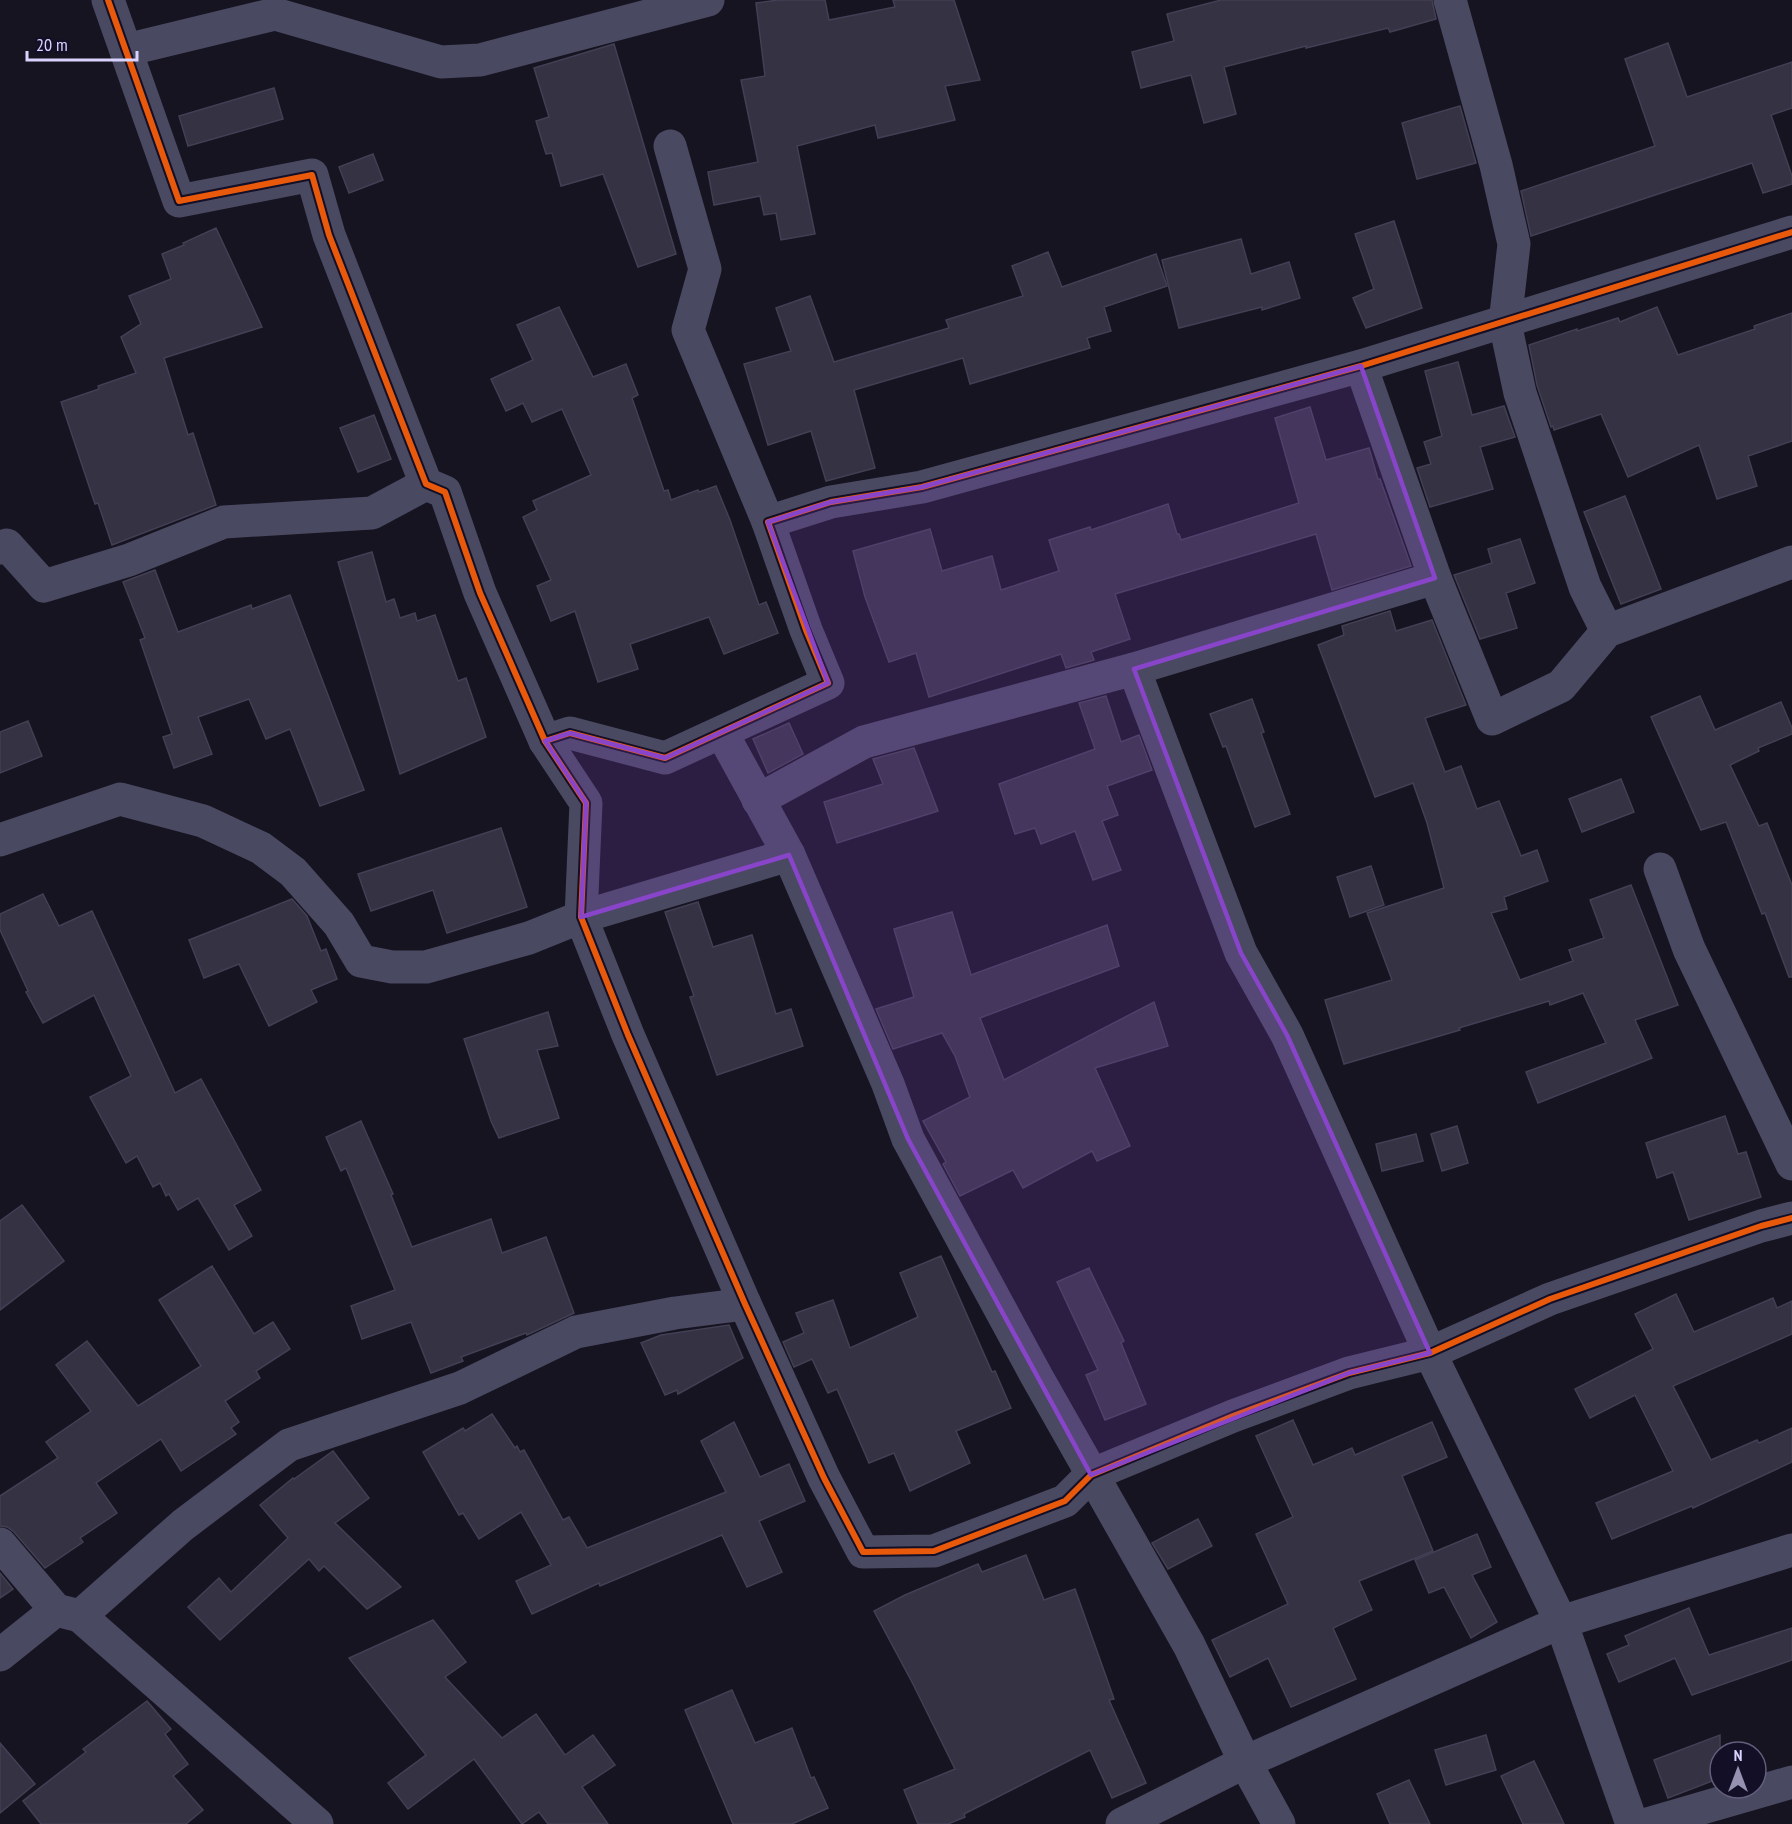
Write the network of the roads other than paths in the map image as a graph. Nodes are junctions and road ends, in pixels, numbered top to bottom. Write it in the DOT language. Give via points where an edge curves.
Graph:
graph roads {
  1 [pos="108,0"];
  2 [pos="708,0"];
  3 [pos="1450,0"];
  4 [pos="126,50"];
  5 [pos="670,146"];
  6 [pos="1792,232"];
  7 [pos="1505,323"];
  8 [pos="1361,366"];
  9 [pos="426,484"];
  10 [pos="768,522"];
  11 [pos="0,548"];
  12 [pos="1792,562"];
  13 [pos="1435,578"];
  14 [pos="1607,632"];
  15 [pos="1134,669"];
  16 [pos="722,733"];
  17 [pos="545,741"];
  18 [pos="758,800"];
  19 [pos="0,840"];
  20 [pos="789,855"];
  21 [pos="1660,869"];
  22 [pos="581,917"];
  23 [pos="1792,1164"];
  24 [pos="1792,1218"];
  25 [pos="745,1304"];
  26 [pos="1430,1353"];
  27 [pos="1091,1475"];
  28 [pos="0,1544"];
  29 [pos="1792,1551"];
  30 [pos="68,1613"];
  31 [pos="1561,1622"];
  32 [pos="0,1655"];
  33 [pos="1245,1762"];
  34 [pos="1792,1782"];
  35 [pos="317,1824"];
  36 [pos="1122,1824"];
  37 [pos="1280,1824"];
  38 [pos="1632,1824"];
  39 [pos="1647,1824"];
  1 -- 4 [label="street"];
  2 -- 4 [label="street" via="480,60 441,63 275,14"];
  3 -- 7 [label="street" via="1514,244"];
  4 -- 9 [label="street" via="179,201 312,175 329,236"];
  5 -- 10 [label="street" via="705,269 688,330"];
  6 -- 7 [label="street"];
  7 -- 8 [label="street"];
  7 -- 14 [label="street" via="1520,393 1585,587"];
  8 -- 10 [label="street" via="922,487 831,502"];
  8 -- 13 [label="street"];
  9 -- 11 [label="street" via="372,513 224,522 129,560 44,586 7,545"];
  9 -- 17 [label="street" via="445,492 480,593"];
  10 -- 16 [label="street" via="828,683"];
  12 -- 14 [label="street"];
  13 -- 14 [label="street" via="1492,719 1561,686"];
  13 -- 15 [label="street"];
  15 -- 18 [label="street" via="864,742"];
  15 -- 26 [label="street" via="1241,953 1287,1035"];
  16 -- 17 [label="street" via="664,758 570,733"];
  16 -- 18 [label="street"];
  17 -- 22 [label="street" via="586,803"];
  18 -- 20 [label="street"];
  19 -- 22 [label="street" via="120,799 203,821 261,848 293,872 339,924 361,961 392,967 426,967 529,938"];
  20 -- 22 [label="street"];
  20 -- 27 [label="street" via="888,1083 908,1139"];
  21 -- 23 [label="street" via="1689,949"];
  22 -- 25 [label="street"];
  24 -- 26 [label="street" via="1550,1299"];
  25 -- 27 [label="street" via="824,1478 863,1552 934,1551 1065,1501"];
  25 -- 30 [label="street" via="675,1312 576,1332 460,1389 289,1444"];
  26 -- 27 [label="street" via="1348,1373"];
  26 -- 31 [label="street"];
  27 -- 33 [label="street" via="1189,1645"];
  28 -- 30 [label="street"];
  29 -- 31 [label="street"];
  30 -- 32 [label="street"];
  30 -- 35 [label="street"];
  31 -- 33 [label="street"];
  31 -- 38 [label="street"];
  33 -- 36 [label="street"];
  33 -- 37 [label="street"];
  34 -- 39 [label="street"];
}
